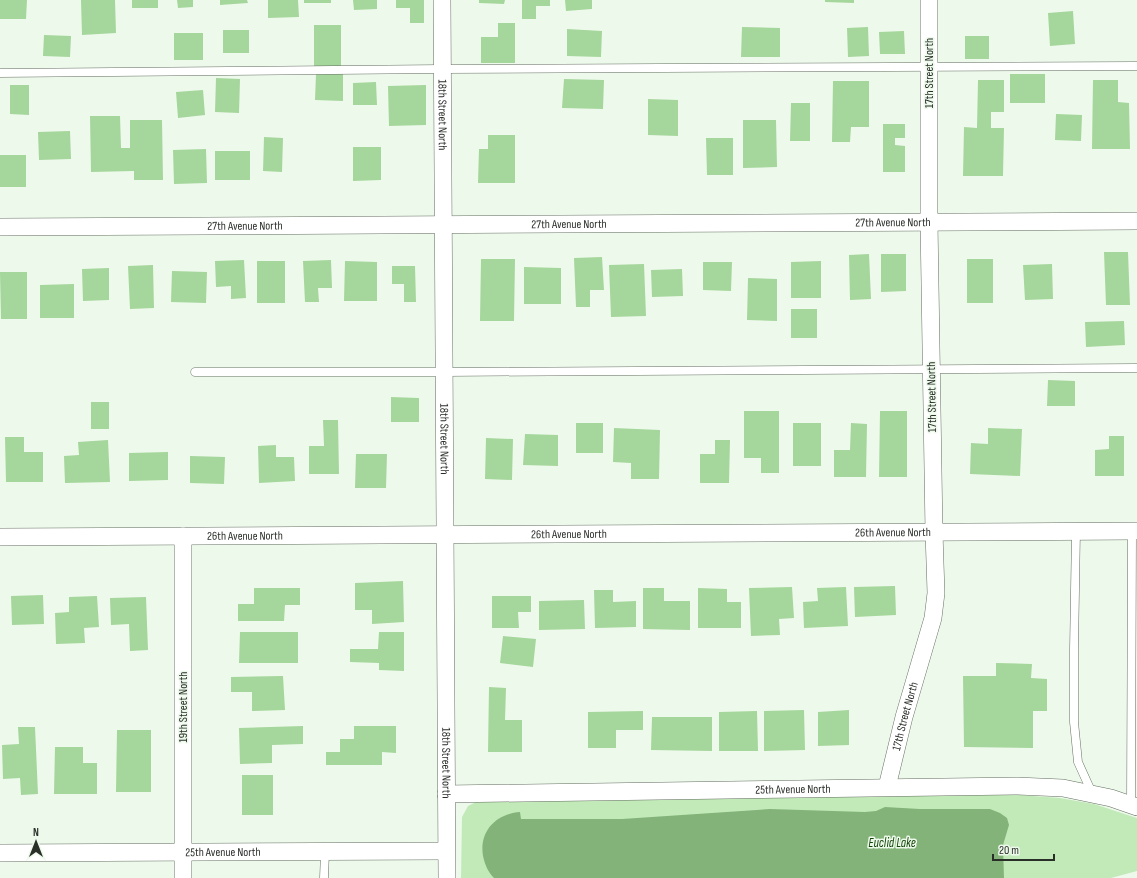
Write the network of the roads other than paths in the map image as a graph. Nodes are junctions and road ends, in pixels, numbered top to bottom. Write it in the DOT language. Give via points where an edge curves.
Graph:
graph roads {
  1 [pos="442,0"];
  2 [pos="929,0"];
  3 [pos="1137,66"];
  4 [pos="929,67"];
  5 [pos="442,69"];
  6 [pos="0,73"];
  7 [pos="1137,221"];
  8 [pos="929,222"];
  9 [pos="443,224"];
  10 [pos="0,227"];
  11 [pos="1137,368"];
  12 [pos="932,370"];
  13 [pos="195,372"];
  14 [pos="444,372"];
  15 [pos="1076,531"];
  16 [pos="1135,531"];
  17 [pos="934,532"];
  18 [pos="445,535"];
  19 [pos="183,536"];
  20 [pos="0,537"];
  21 [pos="887,787"];
  22 [pos="446,794"];
  23 [pos="1092,794"];
  24 [pos="1134,806"];
  25 [pos="446,851"];
  26 [pos="183,852"];
  27 [pos="324,852"];
  28 [pos="0,853"];
  29 [pos="183,878"];
  30 [pos="324,878"];
  31 [pos="447,878"];
  1 -- 5 [label="street, 18th Street North"];
  2 -- 4 [label="street, 17th Street North"];
  3 -- 4 [label="lane"];
  4 -- 5 [label="lane"];
  4 -- 8 [label="street, 17th Street North"];
  5 -- 6 [label="lane"];
  5 -- 9 [label="street, 18th Street North"];
  7 -- 8 [label="street, 27th Avenue North"];
  8 -- 9 [label="street, 27th Avenue North"];
  8 -- 12 [label="street, 17th Street North"];
  9 -- 10 [label="street, 27th Avenue North"];
  9 -- 14 [label="street, 18th Street North"];
  11 -- 12 [label="lane"];
  12 -- 14 [label="lane"];
  12 -- 17 [label="street, 17th Street North"];
  13 -- 14 [label="lane"];
  14 -- 18 [label="street, 18th Street North"];
  15 -- 16 [label="street, 26th Avenue North"];
  15 -- 17 [label="street, 26th Avenue North"];
  15 -- 23 [label="lane" via="1074,722 1078,762"];
  16 -- 24 [label="lane"];
  17 -- 18 [label="street, 26th Avenue North"];
  17 -- 21 [label="street, 17th Street North" via="936,593 933,618"];
  18 -- 19 [label="street, 26th Avenue North"];
  18 -- 22 [label="street, 18th Street North"];
  19 -- 20 [label="street, 26th Avenue North"];
  19 -- 26 [label="street, 19th Street North"];
  21 -- 22 [label="street, 25th Avenue North"];
  21 -- 23 [label="street, 25th Avenue North" via="1017,786 1063,788"];
  22 -- 25 [label="street, 18th Street North"];
  23 -- 24 [label="street, 25th Avenue North"];
  25 -- 27 [label="street, 25th Avenue North"];
  25 -- 31 [label="street, 18th Street North"];
  26 -- 27 [label="street, 25th Avenue North"];
  26 -- 28 [label="street, 25th Avenue North"];
  26 -- 29 [label="street, 19th Street North"];
  27 -- 30 [label="lane"];
}
